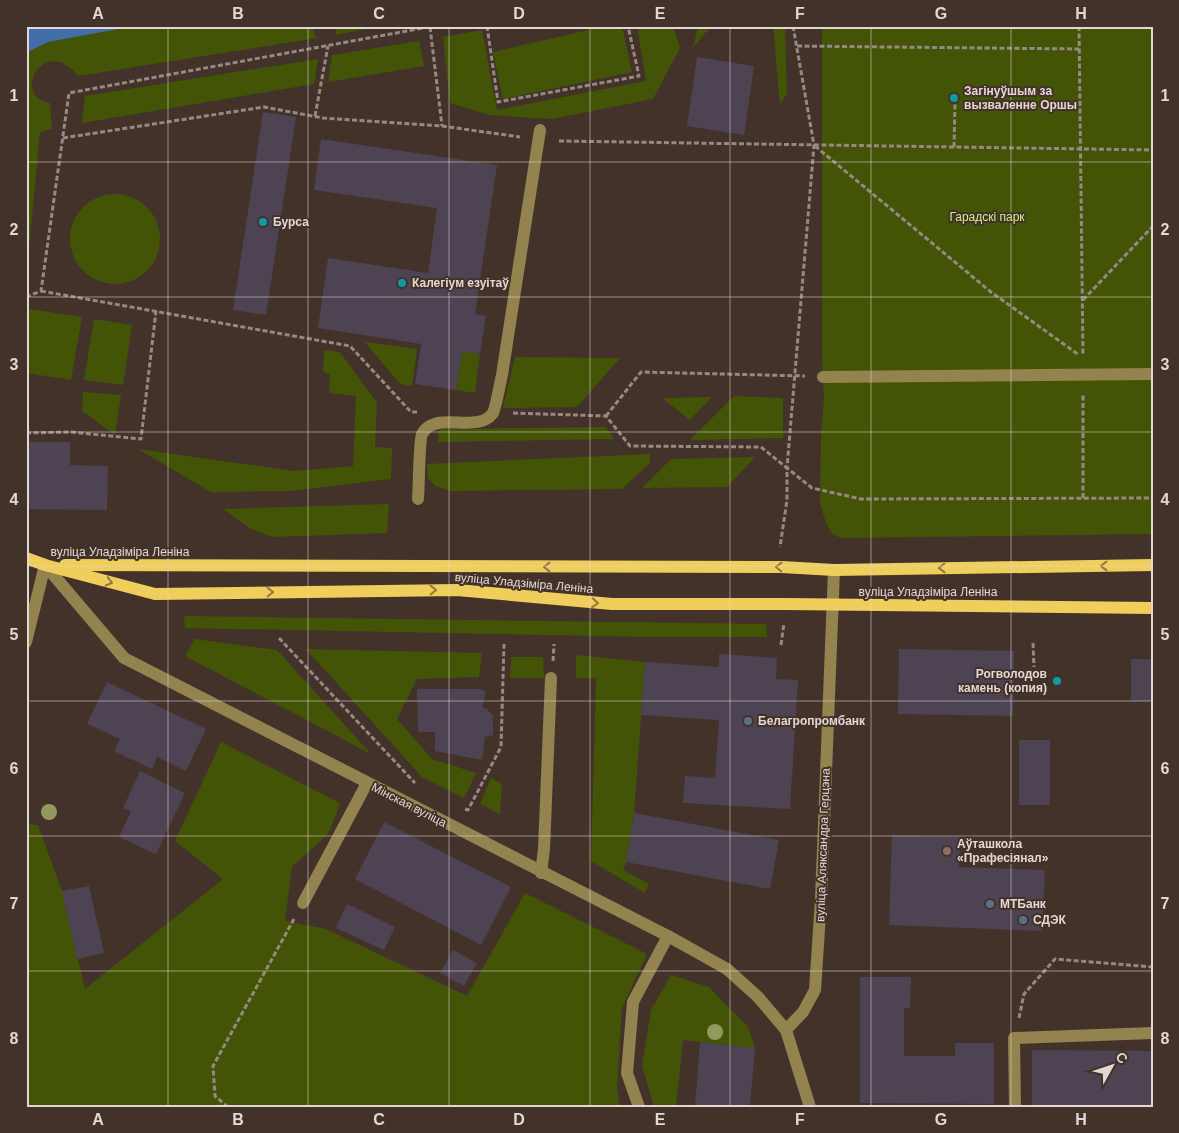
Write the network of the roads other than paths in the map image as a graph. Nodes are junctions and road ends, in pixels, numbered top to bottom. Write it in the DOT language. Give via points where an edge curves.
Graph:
graph roads {
  1 [pos="539,135"];
  2 [pos="1153,374"];
  3 [pos="823,377"];
  4 [pos="418,499"];
  5 [pos="26,558"];
  6 [pos="45,565"];
  7 [pos="1153,565"];
  8 [pos="834,570"];
  9 [pos="832,605"];
  10 [pos="1153,608"];
  11 [pos="26,642"];
  12 [pos="551,678"];
  13 [pos="367,783"];
  14 [pos="541,873"];
  15 [pos="303,903"];
  16 [pos="668,936"];
  17 [pos="786,1030"];
  18 [pos="1153,1033"];
  19 [pos="639,1107"];
  20 [pos="810,1107"];
  21 [pos="1016,1107"];
  1 -- 4 [label="street" via="502,375 493,413 481,421 428,426 421,435"];
  2 -- 3 [label="street"];
  5 -- 6 [label="main road"];
  8 -- 6 [label="main road, вуліца Уладзіміра Леніна, one-way" via="782,567"];
  6 -- 9 [label="main road, вуліца Уладзіміра Леніна, one-way" via="155,594 457,590 612,604"];
  6 -- 11 [label="street"];
  6 -- 13 [label="street, Мінская вуліца" via="124,658"];
  7 -- 8 [label="main road, вуліца Уладзіміра Леніна, one-way"];
  8 -- 9 [label="street, вуліца Аляксандра Герцэна"];
  9 -- 10 [label="main road, вуліца Уладзіміра Леніна"];
  9 -- 17 [label="street, вуліца Аляксандра Герцэна" via="815,990 803,1012"];
  12 -- 14 [label="street"];
  13 -- 14 [label="street, Мінская вуліца"];
  13 -- 15 [label="street"];
  14 -- 16 [label="street, Мінская вуліца"];
  16 -- 17 [label="street, Мінская вуліца" via="727,969 758,997"];
  16 -- 19 [label="street" via="633,1002 627,1073"];
  17 -- 20 [label="street"];
  18 -- 21 [label="street" via="1014,1038"];
}
